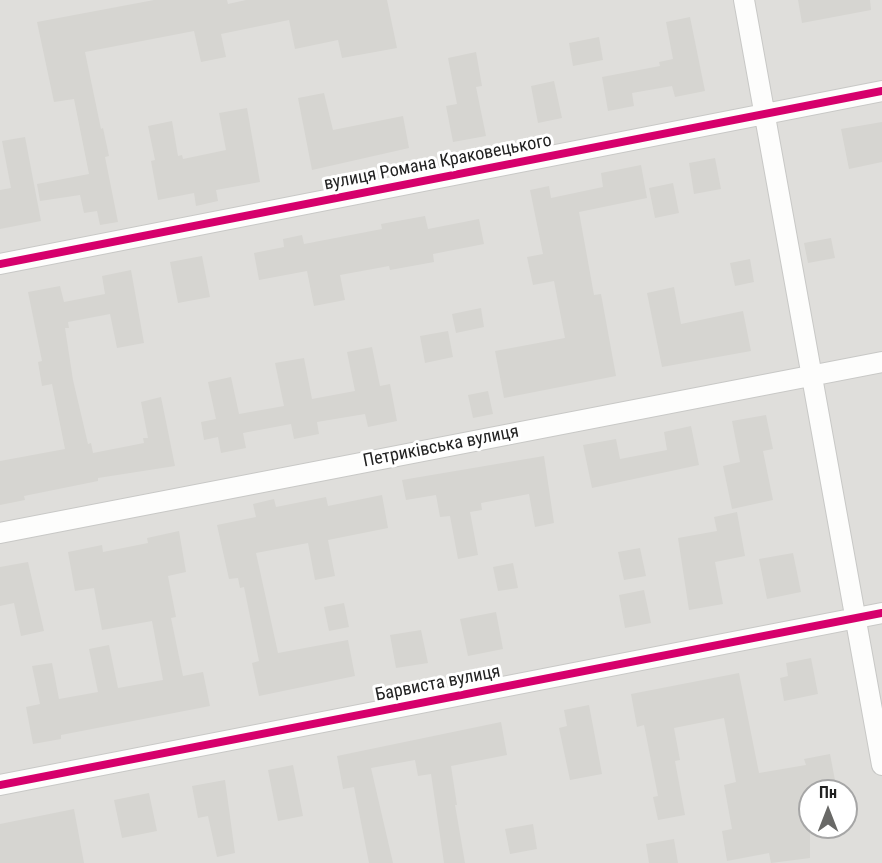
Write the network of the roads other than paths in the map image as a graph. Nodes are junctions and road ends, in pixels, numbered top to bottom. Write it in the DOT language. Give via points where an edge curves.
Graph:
graph roads {
  1 [pos="744,0"];
  2 [pos="882,92"];
  3 [pos="765,114"];
  4 [pos="0,264"];
  5 [pos="882,362"];
  6 [pos="813,375"];
  7 [pos="0,533"];
  8 [pos="882,613"];
  9 [pos="855,618"];
  10 [pos="882,765"];
  11 [pos="0,785"];
  1 -- 3 [label="street"];
  2 -- 3 [label="street, вулиця Романа Краковецького"];
  3 -- 4 [label="street, вулиця Романа Краковецького"];
  3 -- 6 [label="street"];
  5 -- 6 [label="street, Петриківська вулиця"];
  6 -- 7 [label="street, Петриківська вулиця"];
  6 -- 9 [label="street"];
  8 -- 9 [label="street, Барвиста вулиця"];
  9 -- 10 [label="street"];
  9 -- 11 [label="street, Барвиста вулиця"];
}
